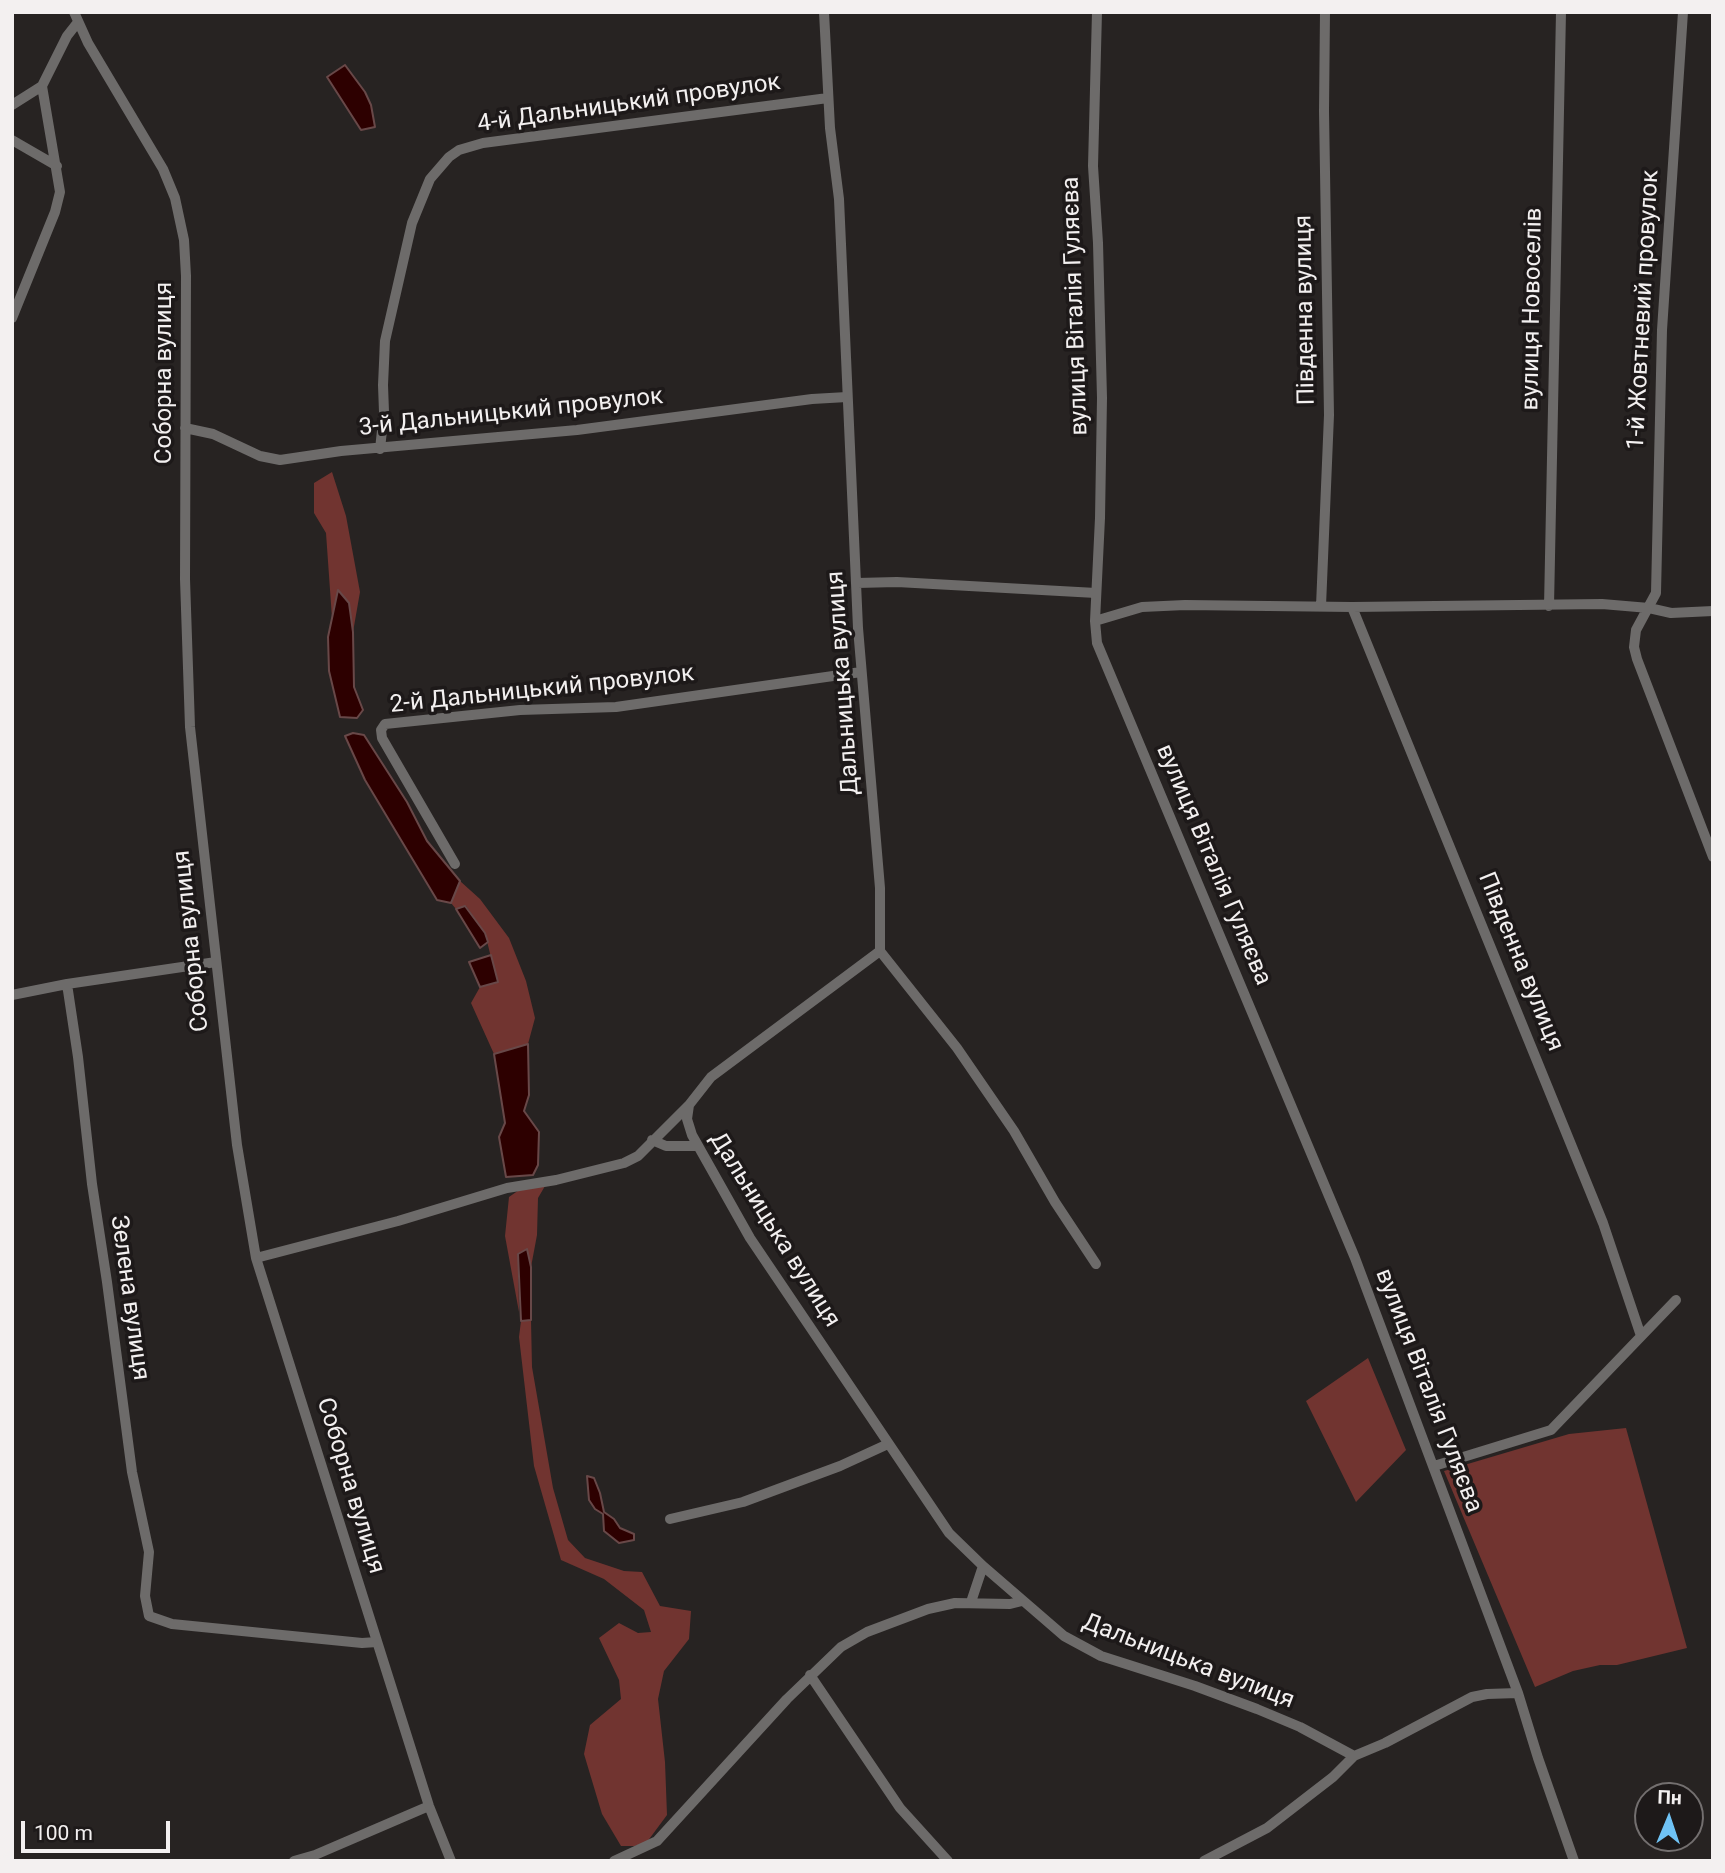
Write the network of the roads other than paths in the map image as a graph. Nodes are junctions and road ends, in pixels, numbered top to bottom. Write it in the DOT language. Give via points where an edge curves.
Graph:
graph roads {
  1 [pos="824,12"];
  2 [pos="1097,12"];
  3 [pos="1325,12"];
  4 [pos="1560,12"];
  5 [pos="1683,12"];
  6 [pos="76,17"];
  7 [pos="42,86"];
  8 [pos="828,99"];
  9 [pos="12,105"];
  10 [pos="12,140"];
  11 [pos="57,166"];
  12 [pos="12,318"];
  13 [pos="847,397"];
  14 [pos="185,428"];
  15 [pos="380,449"];
  16 [pos="857,583"];
  17 [pos="1096,593"];
  18 [pos="1321,606"];
  19 [pos="1549,606"];
  20 [pos="1352,607"];
  21 [pos="1649,608"];
  22 [pos="1713,611"];
  23 [pos="1095,621"];
  24 [pos="861,672"];
  25 [pos="1713,857"];
  26 [pos="455,864"];
  27 [pos="880,951"];
  28 [pos="216,962"];
  29 [pos="67,984"];
  30 [pos="12,995"];
  31 [pos="689,1105"];
  32 [pos="652,1140"];
  33 [pos="697,1146"];
  34 [pos="256,1258"];
  35 [pos="1096,1264"];
  36 [pos="1676,1300"];
  37 [pos="1642,1336"];
  38 [pos="888,1444"];
  39 [pos="1434,1466"];
  40 [pos="670,1519"];
  41 [pos="983,1566"];
  42 [pos="1023,1601"];
  43 [pos="971,1602"];
  44 [pos="377,1642"];
  45 [pos="810,1675"];
  46 [pos="1518,1693"];
  47 [pos="1354,1756"];
  48 [pos="429,1806"];
  49 [pos="294,1861"];
  50 [pos="451,1861"];
  51 [pos="614,1861"];
  52 [pos="948,1861"];
  53 [pos="1204,1861"];
  54 [pos="1574,1861"];
  1 -- 8 [label="street, Дальницька вулиця"];
  2 -- 17 [label="street, вулиця Віталія Гуляєва" via="1093,166 1102,398"];
  3 -- 18 [label="street, Південна вулиця" via="1329,415"];
  4 -- 19 [label="street, вулиця Новоселів"];
  5 -- 21 [label="street, 1-й Жовтневий провулок" via="1662,330 1656,593"];
  6 -- 7 [label="street"];
  6 -- 14 [label="street, Соборна вулиця" via="163,169 179,212 186,276"];
  7 -- 9 [label="street"];
  7 -- 11 [label="street"];
  8 -- 13 [label="street, Дальницька вулиця" via="839,199"];
  8 -- 15 [label="street, 4-й Дальницький провулок" via="483,144 449,157 430,179 409,236 385,341"];
  10 -- 11 [label="street"];
  11 -- 12 [label="street" via="59,200"];
  13 -- 15 [label="street, 3-й Дальницький провулок"];
  13 -- 16 [label="street, Дальницька вулиця"];
  14 -- 15 [label="street, 3-й Дальницький провулок" via="213,434 271,459"];
  14 -- 28 [label="street, Соборна вулиця" via="190,727"];
  16 -- 17 [label="street"];
  16 -- 24 [label="street, Дальницька вулиця"];
  17 -- 23 [label="street, вулиця Віталія Гуляєва"];
  18 -- 20 [label="street"];
  18 -- 23 [label="street" via="1156,606"];
  19 -- 20 [label="street"];
  19 -- 21 [label="street"];
  20 -- 37 [label="street, Південна вулиця" via="1603,1223"];
  21 -- 22 [label="street" via="1671,613"];
  21 -- 25 [label="street" via="1636,630 1637,659"];
  23 -- 39 [label="street, вулиця Віталія Гуляєва" via="1097,643 1355,1258"];
  24 -- 26 [label="street, 2-й Дальницький провулок" via="616,707 520,710 385,724 380,730 382,738"];
  24 -- 27 [label="street, Дальницька вулиця" via="878,855"];
  27 -- 31 [label="street" via="711,1076"];
  27 -- 35 [label="street" via="957,1048 1014,1130"];
  28 -- 29 [label="street"];
  28 -- 34 [label="street, Соборна вулиця" via="237,1146"];
  29 -- 30 [label="street"];
  29 -- 44 [label="street, Зелена вулиця" via="130,1459 149,1552 145,1595 149,1616 172,1624"];
  31 -- 32 [label="street"];
  31 -- 33 [label="street, Дальницька вулиця" via="688,1125"];
  32 -- 33 [label="street" via="666,1146"];
  32 -- 34 [label="street" via="624,1163 507,1188"];
  33 -- 38 [label="street, Дальницька вулиця" via="750,1238"];
  34 -- 44 [label="street, Соборна вулиця"];
  36 -- 37 [label="street"];
  37 -- 39 [label="street" via="1551,1430"];
  38 -- 40 [label="street" via="743,1502"];
  38 -- 41 [label="street, Дальницька вулиця" via="949,1533"];
  39 -- 46 [label="street, вулиця Віталія Гуляєва"];
  41 -- 42 [label="street, Дальницька вулиця"];
  41 -- 43 [label="street"];
  42 -- 43 [label="street" via="1001,1605"];
  42 -- 47 [label="street, Дальницька вулиця" via="1085,1649 1257,1709"];
  43 -- 45 [label="street" via="928,1609 867,1632 841,1647"];
  44 -- 48 [label="street, Соборна вулиця"];
  45 -- 51 [label="street" via="664,1834 652,1845"];
  45 -- 52 [label="street" via="900,1808"];
  46 -- 47 [label="street" via="1472,1697"];
  46 -- 54 [label="street"];
  47 -- 53 [label="street" via="1267,1828"];
  48 -- 49 [label="street"];
  48 -- 50 [label="street, Соборна вулиця"];
}
